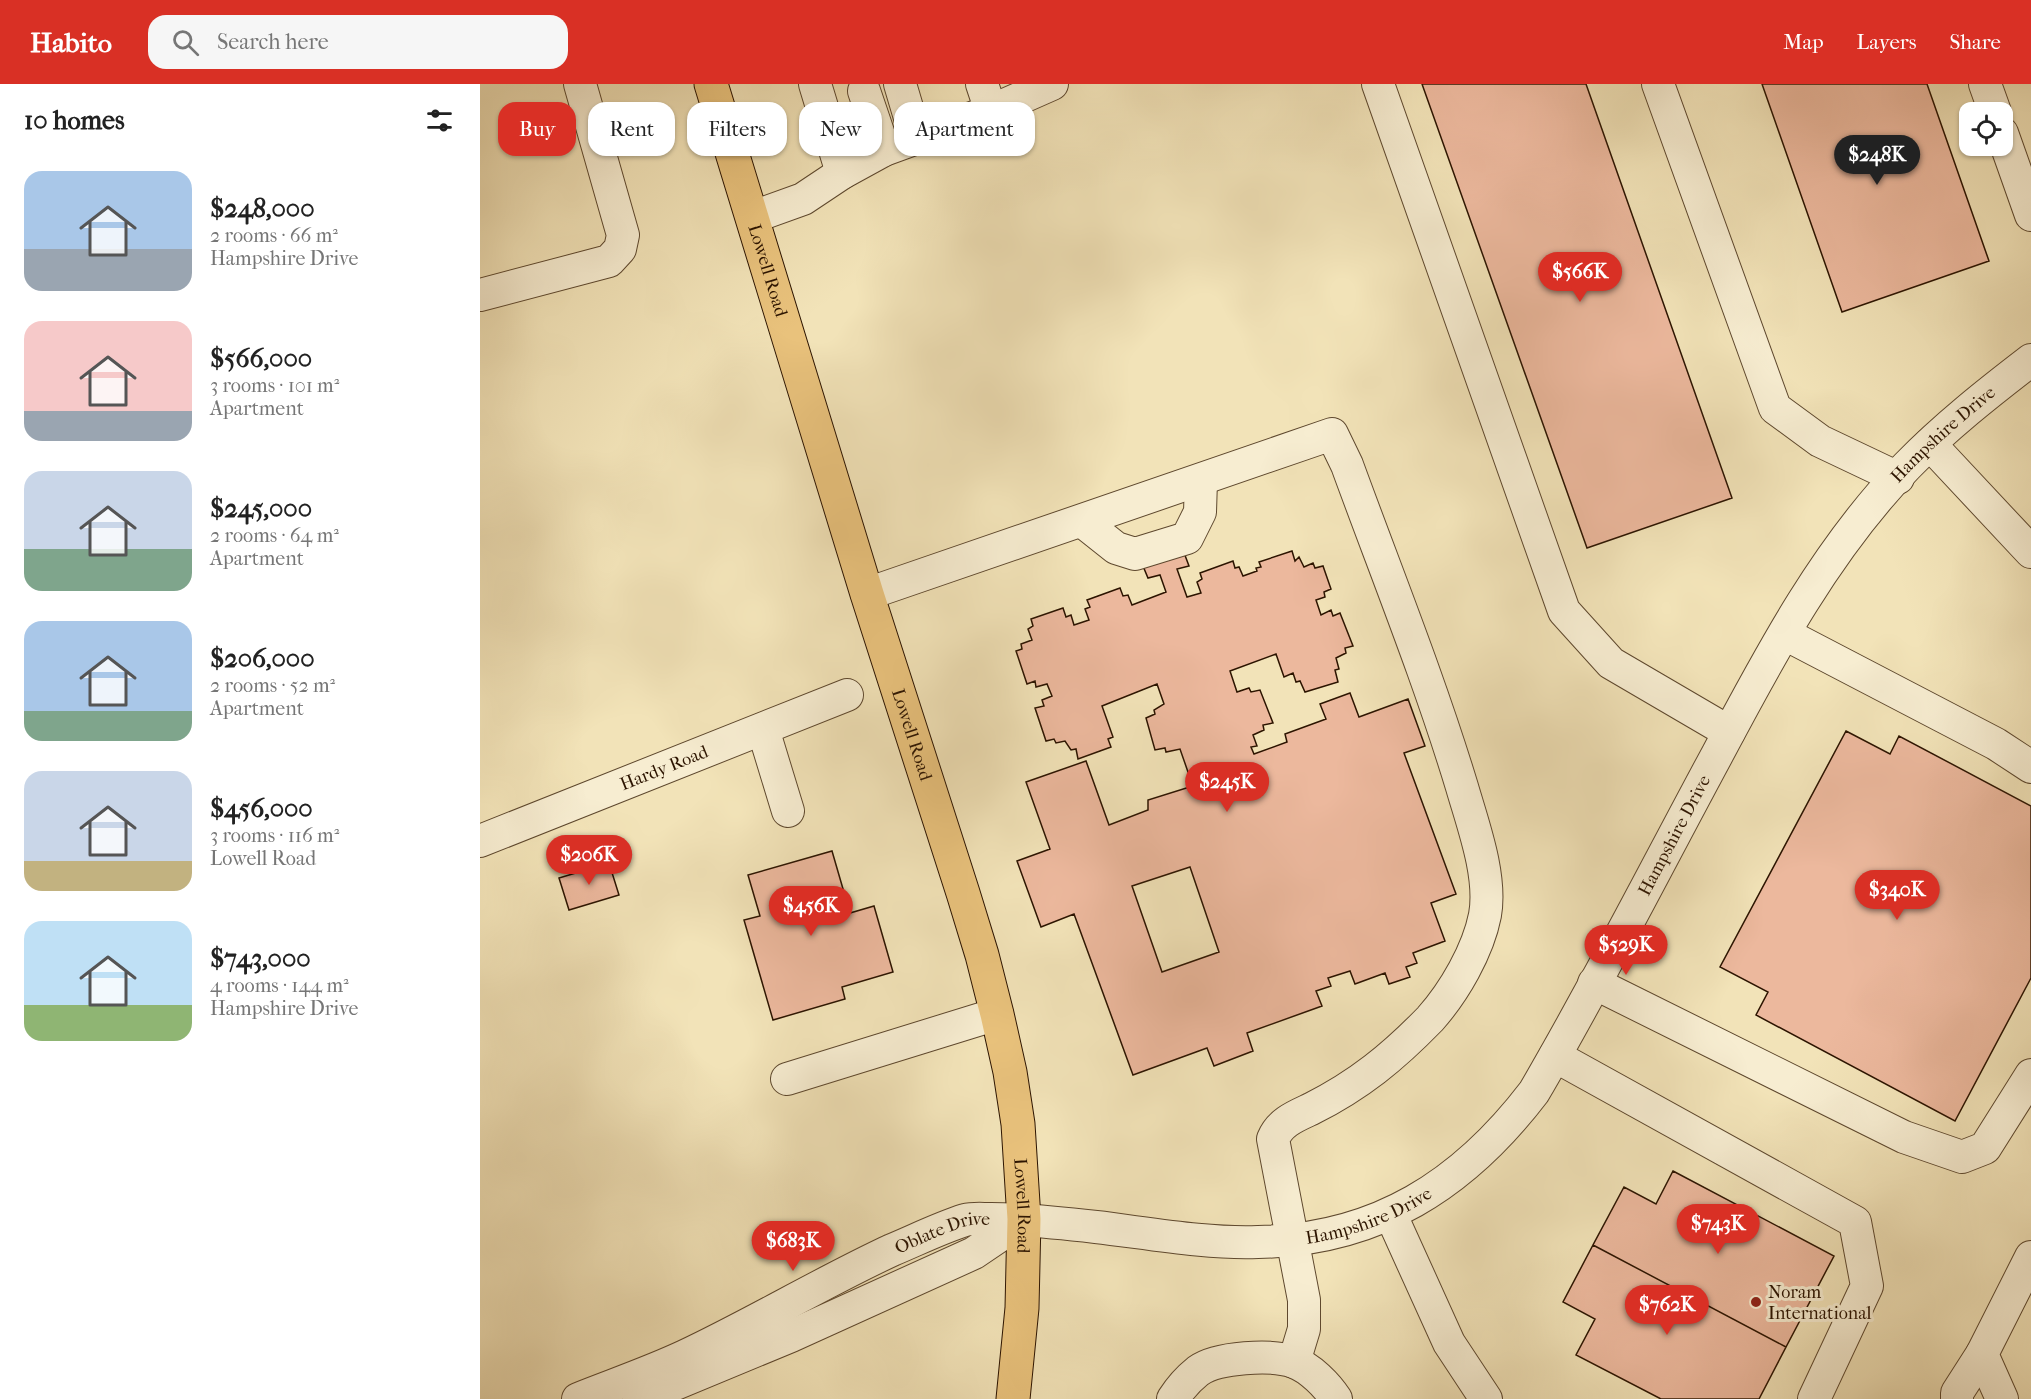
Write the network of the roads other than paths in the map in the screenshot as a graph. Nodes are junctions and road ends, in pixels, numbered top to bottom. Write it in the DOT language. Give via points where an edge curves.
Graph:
graph roads {
  1 [pos="580,84"];
  2 [pos="711,84"];
  3 [pos="815,84"];
  4 [pos="900,84"];
  5 [pos="1378,84"];
  6 [pos="1658,84"];
  7 [pos="1986,84"];
  8 [pos="1038,87"];
  9 [pos="864,91"];
  10 [pos="986,98"];
  11 [pos="905,102"];
  12 [pos="1992,102"];
  13 [pos="894,146"];
  14 [pos="884,150"];
  15 [pos="2010,156"];
  16 [pos="842,173"];
  17 [pos="2031,215"];
  18 [pos="753,217"];
  19 [pos="480,295"];
  20 [pos="2031,360"];
  21 [pos="1930,444"];
  22 [pos="1898,478"];
  23 [pos="1201,480"];
  24 [pos="1082,521"];
  25 [pos="2031,552"];
  26 [pos="867,594"];
  27 [pos="1785,634"];
  28 [pos="847,695"];
  29 [pos="763,729"];
  30 [pos="1729,732"];
  31 [pos="2031,767"];
  32 [pos="788,811"];
  33 [pos="480,841"];
  34 [pos="1594,983"];
  35 [pos="997,1014"];
  36 [pos="1555,1056"];
  37 [pos="2031,1075"];
  38 [pos="787,1079"];
  39 [pos="1391,1215"];
  40 [pos="1024,1219"];
  41 [pos="1291,1241"];
  42 [pos="2031,1257"];
  43 [pos="1982,1354"];
  44 [pos="1294,1362"];
  45 [pos="578,1399"];
  46 [pos="639,1399"];
  47 [pos="1013,1399"];
  48 [pos="1173,1399"];
  49 [pos="1336,1399"];
  50 [pos="1486,1399"];
  51 [pos="1814,1399"];
  52 [pos="1957,1399"];
  53 [pos="2002,1399"];
  1 -- 19 [label="street" via="623,236 620,249 609,261"];
  2 -- 18 [label="main road, Lowell Road"];
  3 -- 16 [label="street"];
  4 -- 11 [label="street"];
  5 -- 30 [label="street" via="1564,611 1611,663"];
  6 -- 22 [label="street" via="1775,408 1820,441"];
  7 -- 12 [label="street"];
  8 -- 10 [label="street"];
  9 -- 14 [label="street"];
  13 -- 14 [label="street"];
  14 -- 16 [label="street"];
  15 -- 17 [label="street"];
  16 -- 18 [label="street" via="803,199"];
  18 -- 26 [label="main road, Lowell Road"];
  20 -- 21 [label="street, Hampshire Drive"];
  21 -- 22 [label="street, Hampshire Drive"];
  21 -- 25 [label="street"];
  22 -- 27 [label="street, Hampshire Drive" via="1824,570"];
  23 -- 24 [label="street"];
  23 -- 24 [label="street" via="1200,512 1187,538 1135,554 1116,548"];
  23 -- 41 [label="street" via="1332,434 1347,465 1444,729 1471,817 1486,891 1485,915 1477,941 1441,1007 1372,1073 1277,1129 1273,1139"];
  24 -- 26 [label="street"];
  26 -- 35 [label="main road, Lowell Road" via="963,892"];
  27 -- 30 [label="street, Hampshire Drive"];
  27 -- 31 [label="street" via="1996,744"];
  28 -- 29 [label="street, Hardy Road"];
  29 -- 32 [label="street"];
  29 -- 33 [label="street, Hardy Road"];
  30 -- 34 [label="street, Hampshire Drive"];
  34 -- 36 [label="street, Hampshire Drive"];
  34 -- 37 [label="street" via="1904,1137 1962,1157 1985,1148"];
  35 -- 38 [label="street"];
  35 -- 40 [label="main road, Lowell Road" via="1018,1124"];
  36 -- 39 [label="street, Hampshire Drive" via="1512,1122 1453,1175"];
  36 -- 51 [label="street" via="1855,1222 1867,1286"];
  39 -- 41 [label="street, Hampshire Drive" via="1326,1236"];
  39 -- 50 [label="street" via="1449,1343"];
  40 -- 41 [label="street, Hampshire Drive" via="1206,1239"];
  40 -- 45 [label="street, Oblate Drive" via="968,1219 928,1234 684,1356"];
  40 -- 46 [label="street, Oblate Drive" via="974,1253"];
  40 -- 47 [label="main road, Lowell Road" via="1022,1308"];
  41 -- 44 [label="street" via="1304,1300 1304,1329"];
  42 -- 43 [label="street"];
  43 -- 52 [label="street"];
  43 -- 53 [label="street"];
  44 -- 48 [label="street" via="1258,1357 1225,1361 1200,1370"];
  44 -- 49 [label="street" via="1314,1375"];
}
